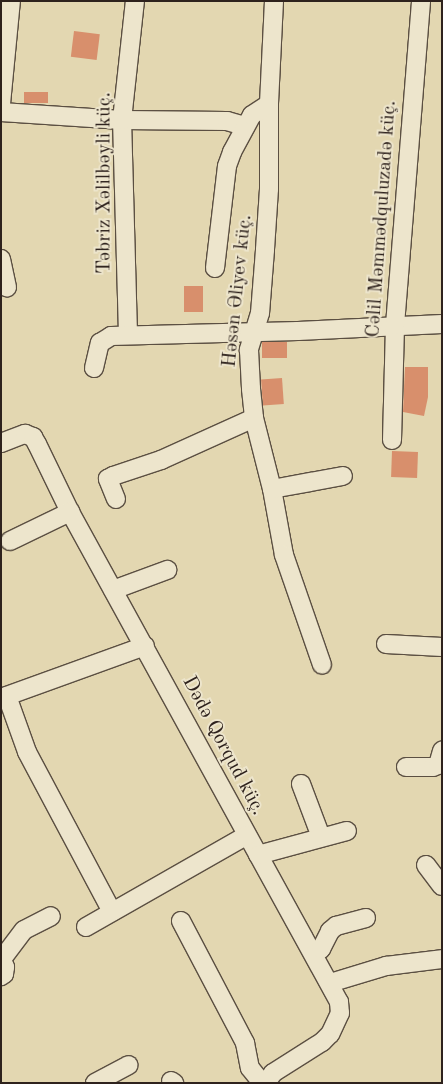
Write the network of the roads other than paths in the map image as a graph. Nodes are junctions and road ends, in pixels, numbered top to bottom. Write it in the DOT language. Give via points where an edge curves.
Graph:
graph roads {
  1 [pos="12,1"];
  2 [pos="135,1"];
  3 [pos="274,1"];
  4 [pos="421,1"];
  5 [pos="1,104"];
  6 [pos="268,104"];
  7 [pos="1,112"];
  8 [pos="122,120"];
  9 [pos="245,126"];
  10 [pos="1,259"];
  11 [pos="215,268"];
  12 [pos="7,287"];
  13 [pos="442,324"];
  14 [pos="395,325"];
  15 [pos="255,332"];
  16 [pos="128,334"];
  17 [pos="94,368"];
  18 [pos="254,418"];
  19 [pos="392,440"];
  20 [pos="1,443"];
  21 [pos="343,476"];
  22 [pos="272,489"];
  23 [pos="116,499"];
  24 [pos="70,512"];
  25 [pos="10,541"];
  26 [pos="167,570"];
  27 [pos="113,590"];
  28 [pos="386,644"];
  29 [pos="145,646"];
  30 [pos="442,647"];
  31 [pos="322,665"];
  32 [pos="4,697"];
  33 [pos="442,751"];
  34 [pos="406,766"];
  35 [pos="301,784"];
  36 [pos="347,831"];
  37 [pos="246,835"];
  38 [pos="321,837"];
  39 [pos="258,855"];
  40 [pos="426,865"];
  41 [pos="442,886"];
  42 [pos="112,912"];
  43 [pos="51,916"];
  44 [pos="366,918"];
  45 [pos="181,920"];
  46 [pos="86,927"];
  47 [pos="314,954"];
  48 [pos="2,959"];
  49 [pos="442,959"];
  50 [pos="1,976"];
  51 [pos="330,983"];
  52 [pos="130,1065"];
  53 [pos="95,1083"];
  54 [pos="264,1083"];
  1 -- 5 [label="street"];
  2 -- 8 [label="street, Təbriz Xəlilbəyli küç."];
  3 -- 6 [label="street, Həsən Əliyev küç."];
  4 -- 14 [label="street, Cəlil Məmmədquluzadə küç."];
  6 -- 9 [label="street" via="252,115"];
  6 -- 15 [label="street, Həsən Əliyev küç." via="269,189 260,313"];
  7 -- 8 [label="street"];
  8 -- 9 [label="street" via="227,121"];
  8 -- 16 [label="street, Təbriz Xəlilbəyli küç."];
  9 -- 11 [label="street" via="227,166"];
  10 -- 12 [label="street"];
  13 -- 14 [label="street"];
  14 -- 15 [label="street"];
  14 -- 19 [label="street, Cəlil Məmmədquluzadə küç."];
  15 -- 16 [label="street"];
  15 -- 18 [label="street, Həsən Əliyev küç." via="249,350"];
  16 -- 17 [label="street" via="105,338 100,343"];
  18 -- 22 [label="street, Həsən Əliyev küç."];
  18 -- 23 [label="street" via="161,460 113,476 108,479"];
  20 -- 24 [label="street, Dədə Qorqud küç." via="25,434 33,437"];
  21 -- 22 [label="street"];
  22 -- 31 [label="street, Həsən Əliyev küç." via="284,555"];
  24 -- 25 [label="street"];
  24 -- 27 [label="street, Dədə Qorqud küç."];
  26 -- 27 [label="street"];
  27 -- 29 [label="street, Dədə Qorqud küç."];
  28 -- 30 [label="street"];
  29 -- 32 [label="street"];
  29 -- 37 [label="street, Dədə Qorqud küç."];
  32 -- 42 [label="street" via="27,752"];
  33 -- 34 [label="street" via="438,765"];
  35 -- 38 [label="street"];
  36 -- 38 [label="street"];
  37 -- 39 [label="street, Dədə Qorqud küç."];
  37 -- 42 [label="street"];
  38 -- 39 [label="street"];
  39 -- 47 [label="street, Dədə Qorqud küç."];
  40 -- 41 [label="street"];
  42 -- 46 [label="street"];
  43 -- 48 [label="street" via="24,930"];
  44 -- 47 [label="street" via="336,926"];
  45 -- 54 [label="street" via="245,1043 250,1068"];
  47 -- 51 [label="street, Dədə Qorqud küç."];
  48 -- 50 [label="street" via="5,967"];
  49 -- 51 [label="street" via="386,966"];
  51 -- 54 [label="street, Dədə Qorqud küç." via="339,1002 336,1024 322,1042 273,1073"];
  52 -- 53 [label="street"];
}
